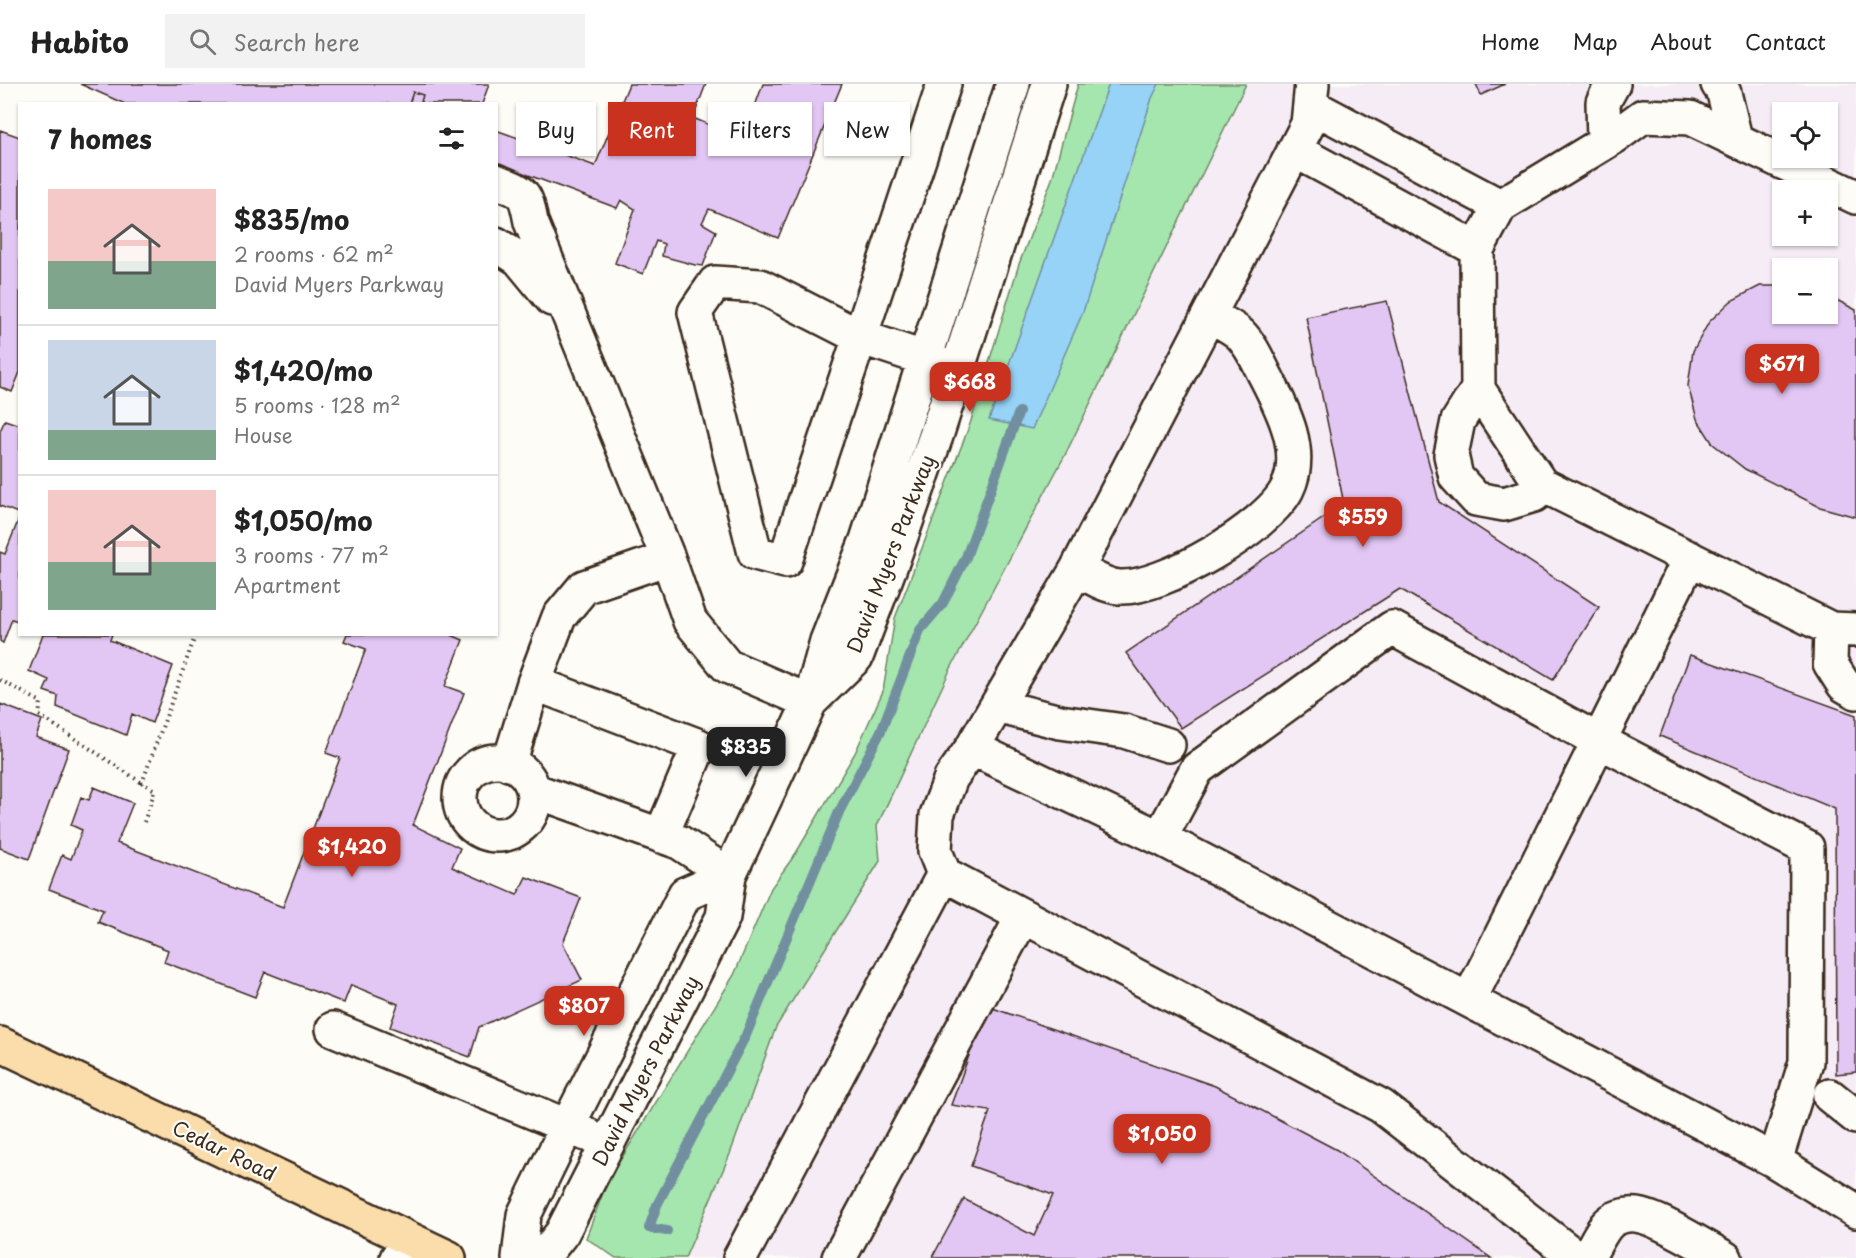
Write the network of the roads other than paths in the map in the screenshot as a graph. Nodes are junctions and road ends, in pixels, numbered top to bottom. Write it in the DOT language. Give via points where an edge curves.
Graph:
graph roads {
  1 [pos="944,84"];
  2 [pos="1013,84"];
  3 [pos="1049,84"];
  4 [pos="1613,84"];
  5 [pos="1718,84"];
  6 [pos="1311,94"];
  7 [pos="1735,138"];
  8 [pos="1604,142"];
  9 [pos="1294,150"];
  10 [pos="498,182"];
  11 [pos="1856,197"];
  12 [pos="1500,206"];
  13 [pos="498,245"];
  14 [pos="1477,249"];
  15 [pos="1209,315"];
  16 [pos="571,320"];
  17 [pos="860,337"];
  18 [pos="925,359"];
  19 [pos="957,369"];
  20 [pos="1478,389"];
  21 [pos="1541,484"];
  22 [pos="668,558"];
  23 [pos="1690,558"];
  24 [pos="1077,569"];
  25 [pos="1843,629"];
  26 [pos="534,683"];
  27 [pos="1856,692"];
  28 [pos="810,702"];
  29 [pos="997,706"];
  30 [pos="1599,741"];
  31 [pos="1168,745"];
  32 [pos="972,748"];
  33 [pos="509,764"];
  34 [pos="533,790"];
  35 [pos="661,836"];
  36 [pos="1160,838"];
  37 [pos="944,874"];
  38 [pos="729,875"];
  39 [pos="1023,916"];
  40 [pos="1469,1000"];
  41 [pos="333,1029"];
  42 [pos="0,1044"];
  43 [pos="1830,1096"];
  44 [pos="1856,1117"];
  45 [pos="567,1127"];
  46 [pos="609,1144"];
  47 [pos="1774,1161"];
  48 [pos="1856,1211"];
  49 [pos="408,1251"];
  50 [pos="449,1258"];
  51 [pos="519,1258"];
  52 [pos="542,1258"];
  53 [pos="740,1258"];
  54 [pos="839,1258"];
  55 [pos="1577,1258"];
  56 [pos="1587,1258"];
  57 [pos="1725,1258"];
  1 -- 17 [label="street"];
  2 -- 18 [label="street, David Myers Parkway"];
  3 -- 19 [label="street, David Myers Parkway"];
  4 -- 8 [label="street" via="1603,102"];
  5 -- 7 [label="street" via="1724,93"];
  6 -- 9 [label="street" via="1308,123"];
  6 -- 12 [label="street"];
  7 -- 8 [label="street" via="1690,118 1643,116"];
  7 -- 11 [label="street"];
  8 -- 12 [label="street"];
  9 -- 14 [label="street"];
  9 -- 15 [label="street"];
  10 -- 16 [label="street" via="521,191 527,199 531,222"];
  12 -- 14 [label="street"];
  13 -- 16 [label="street" via="519,259"];
  14 -- 20 [label="street"];
  15 -- 24 [label="street"];
  15 -- 24 [label="street" via="1250,345 1274,393 1291,436 1294,456 1287,489 1276,506 1232,542 1155,581 1118,587"];
  16 -- 22 [label="street"];
  17 -- 17 [label="street" via="760,286 715,283 695,312 755,552 785,561"];
  17 -- 18 [label="street"];
  18 -- 19 [label="street"];
  18 -- 28 [label="street, David Myers Parkway" via="867,540 826,641"];
  19 -- 28 [label="street, David Myers Parkway" via="856,657"];
  20 -- 21 [label="street"];
  20 -- 21 [label="street" via="1458,421 1451,455 1456,477 1476,499 1504,504 1534,495"];
  21 -- 23 [label="street"];
  22 -- 26 [label="street" via="584,587 559,617"];
  22 -- 28 [label="street" via="690,621 727,666"];
  23 -- 25 [label="street"];
  23 -- 30 [label="street"];
  24 -- 29 [label="street"];
  25 -- 27 [label="street" via="1830,663 1844,685"];
  26 -- 33 [label="street"];
  26 -- 35 [label="street" via="699,746"];
  28 -- 38 [label="street, David Myers Parkway"];
  29 -- 31 [label="street" via="1060,722 1124,731"];
  29 -- 32 [label="street"];
  30 -- 36 [label="street" via="1392,628 1197,769"];
  30 -- 40 [label="street"];
  30 -- 47 [label="street" via="1807,848 1806,1062"];
  32 -- 36 [label="street"];
  32 -- 37 [label="street" via="951,778 937,815 935,851"];
  33 -- 34 [label="street" via="520,770"];
  33 -- 34 [label="street" via="485,764 466,777 460,801 469,823 490,835 514,831 530,814"];
  34 -- 35 [label="street"];
  35 -- 38 [label="street" via="679,842"];
  36 -- 40 [label="street"];
  37 -- 39 [label="street"];
  37 -- 53 [label="street"];
  38 -- 45 [label="street" via="686,894"];
  38 -- 46 [label="street, David Myers Parkway" via="723,916"];
  39 -- 54 [label="street"];
  39 -- 55 [label="street" via="1381,1106"];
  40 -- 47 [label="street"];
  41 -- 45 [label="street"];
  42 -- 49 [label="main road, Cedar Road"];
  43 -- 44 [label="street"];
  45 -- 46 [label="street"];
  45 -- 51 [label="street" via="524,1215"];
  46 -- 52 [label="street, David Myers Parkway" via="562,1233"];
  47 -- 48 [label="street"];
  49 -- 50 [label="main road, Cedar Road"];
  56 -- 57 [label="street" via="1607,1225 1616,1218 1637,1215"];
}
